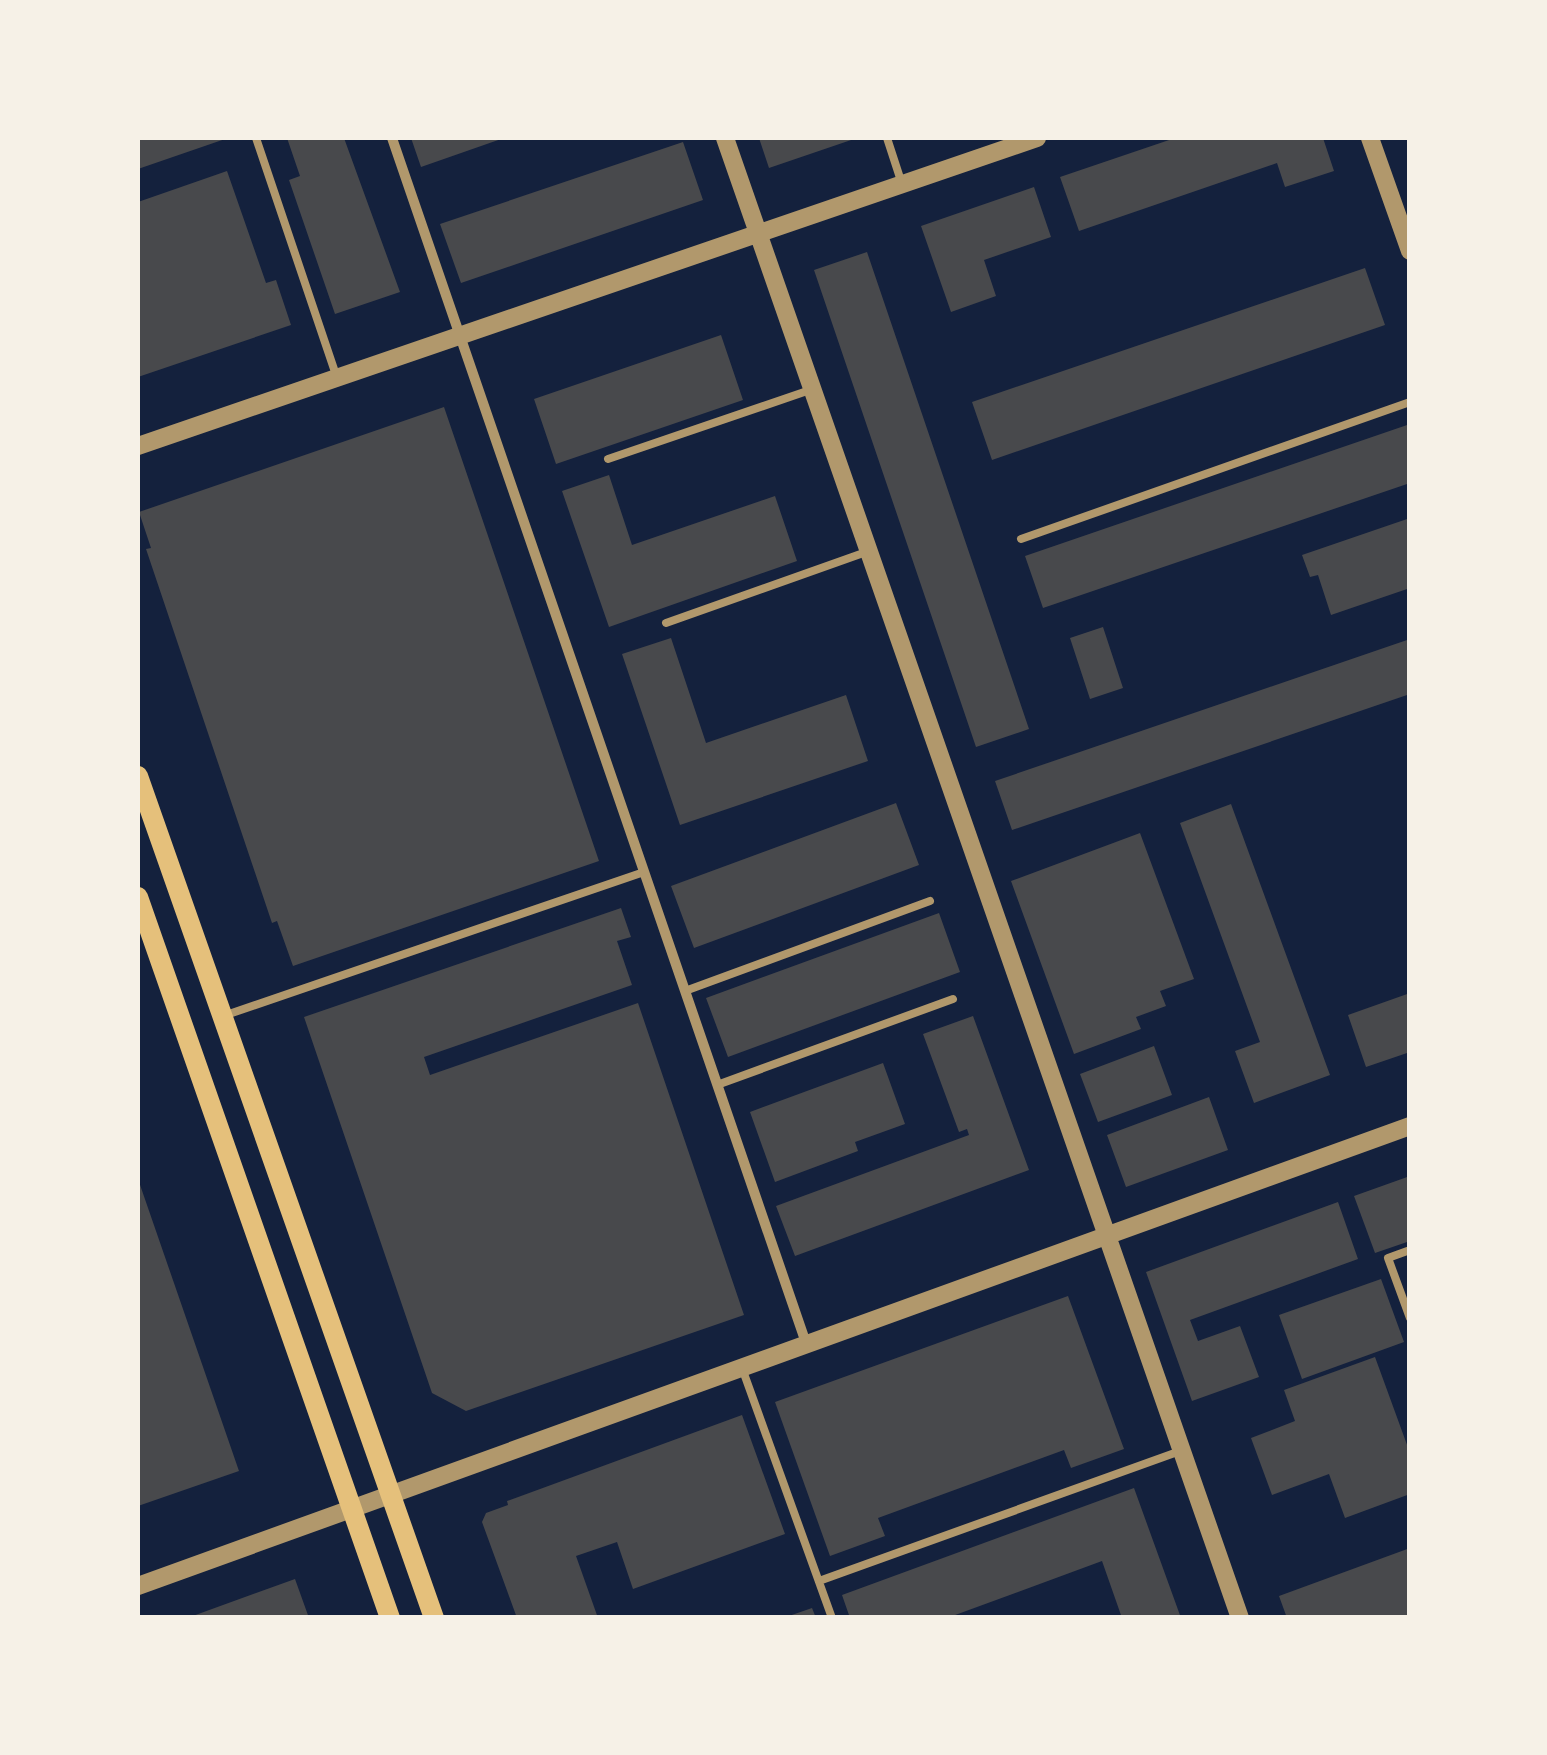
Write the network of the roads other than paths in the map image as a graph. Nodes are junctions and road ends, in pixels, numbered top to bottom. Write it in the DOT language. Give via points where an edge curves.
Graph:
graph roads {
  1 [pos="256,138"];
  2 [pos="392,138"];
  3 [pos="725,138"];
  4 [pos="887,138"];
  5 [pos="1037,138"];
  6 [pos="1370,138"];
  7 [pos="902,184"];
  8 [pos="758,233"];
  9 [pos="1410,251"];
  10 [pos="460,336"];
  11 [pos="337,378"];
  12 [pos="812,389"];
  13 [pos="1410,402"];
  14 [pos="138,446"];
  15 [pos="608,459"];
  16 [pos="1022,538"];
  17 [pos="869,552"];
  18 [pos="666,623"];
  19 [pos="138,776"];
  20 [pos="644,872"];
  21 [pos="138,897"];
  22 [pos="930,902"];
  23 [pos="685,991"];
  24 [pos="953,999"];
  25 [pos="222,1016"];
  26 [pos="717,1085"];
  27 [pos="1410,1126"];
  28 [pos="1107,1235"];
  29 [pos="1410,1250"];
  30 [pos="1410,1318"];
  31 [pos="806,1343"];
  32 [pos="742,1366"];
  33 [pos="1182,1450"];
  34 [pos="390,1494"];
  35 [pos="352,1508"];
  36 [pos="819,1581"];
  37 [pos="138,1586"];
  38 [pos="390,1618"];
  39 [pos="434,1618"];
  40 [pos="832,1618"];
  41 [pos="1240,1618"];
  1 -- 11 [label="lane"];
  2 -- 10 [label="street"];
  3 -- 8 [label="street"];
  4 -- 7 [label="lane"];
  5 -- 7 [label="street"];
  6 -- 9 [label="street"];
  7 -- 8 [label="street"];
  8 -- 10 [label="street"];
  8 -- 12 [label="street"];
  10 -- 11 [label="street"];
  10 -- 20 [label="street"];
  11 -- 14 [label="street"];
  12 -- 15 [label="lane"];
  12 -- 17 [label="street"];
  13 -- 16 [label="lane"];
  17 -- 18 [label="lane"];
  17 -- 28 [label="street"];
  19 -- 25 [label="main road"];
  20 -- 23 [label="street"];
  20 -- 25 [label="lane"];
  21 -- 35 [label="main road"];
  22 -- 23 [label="lane"];
  23 -- 26 [label="street"];
  24 -- 26 [label="lane"];
  25 -- 34 [label="main road"];
  26 -- 31 [label="street"];
  27 -- 28 [label="street"];
  28 -- 31 [label="street"];
  28 -- 33 [label="street"];
  29 -- 30 [label="lane" via="1388,1258"];
  31 -- 32 [label="street"];
  32 -- 34 [label="street"];
  32 -- 36 [label="lane"];
  33 -- 36 [label="lane"];
  33 -- 41 [label="street"];
  34 -- 35 [label="street"];
  34 -- 39 [label="main road"];
  35 -- 37 [label="street"];
  35 -- 38 [label="main road"];
  36 -- 40 [label="lane"];
}
